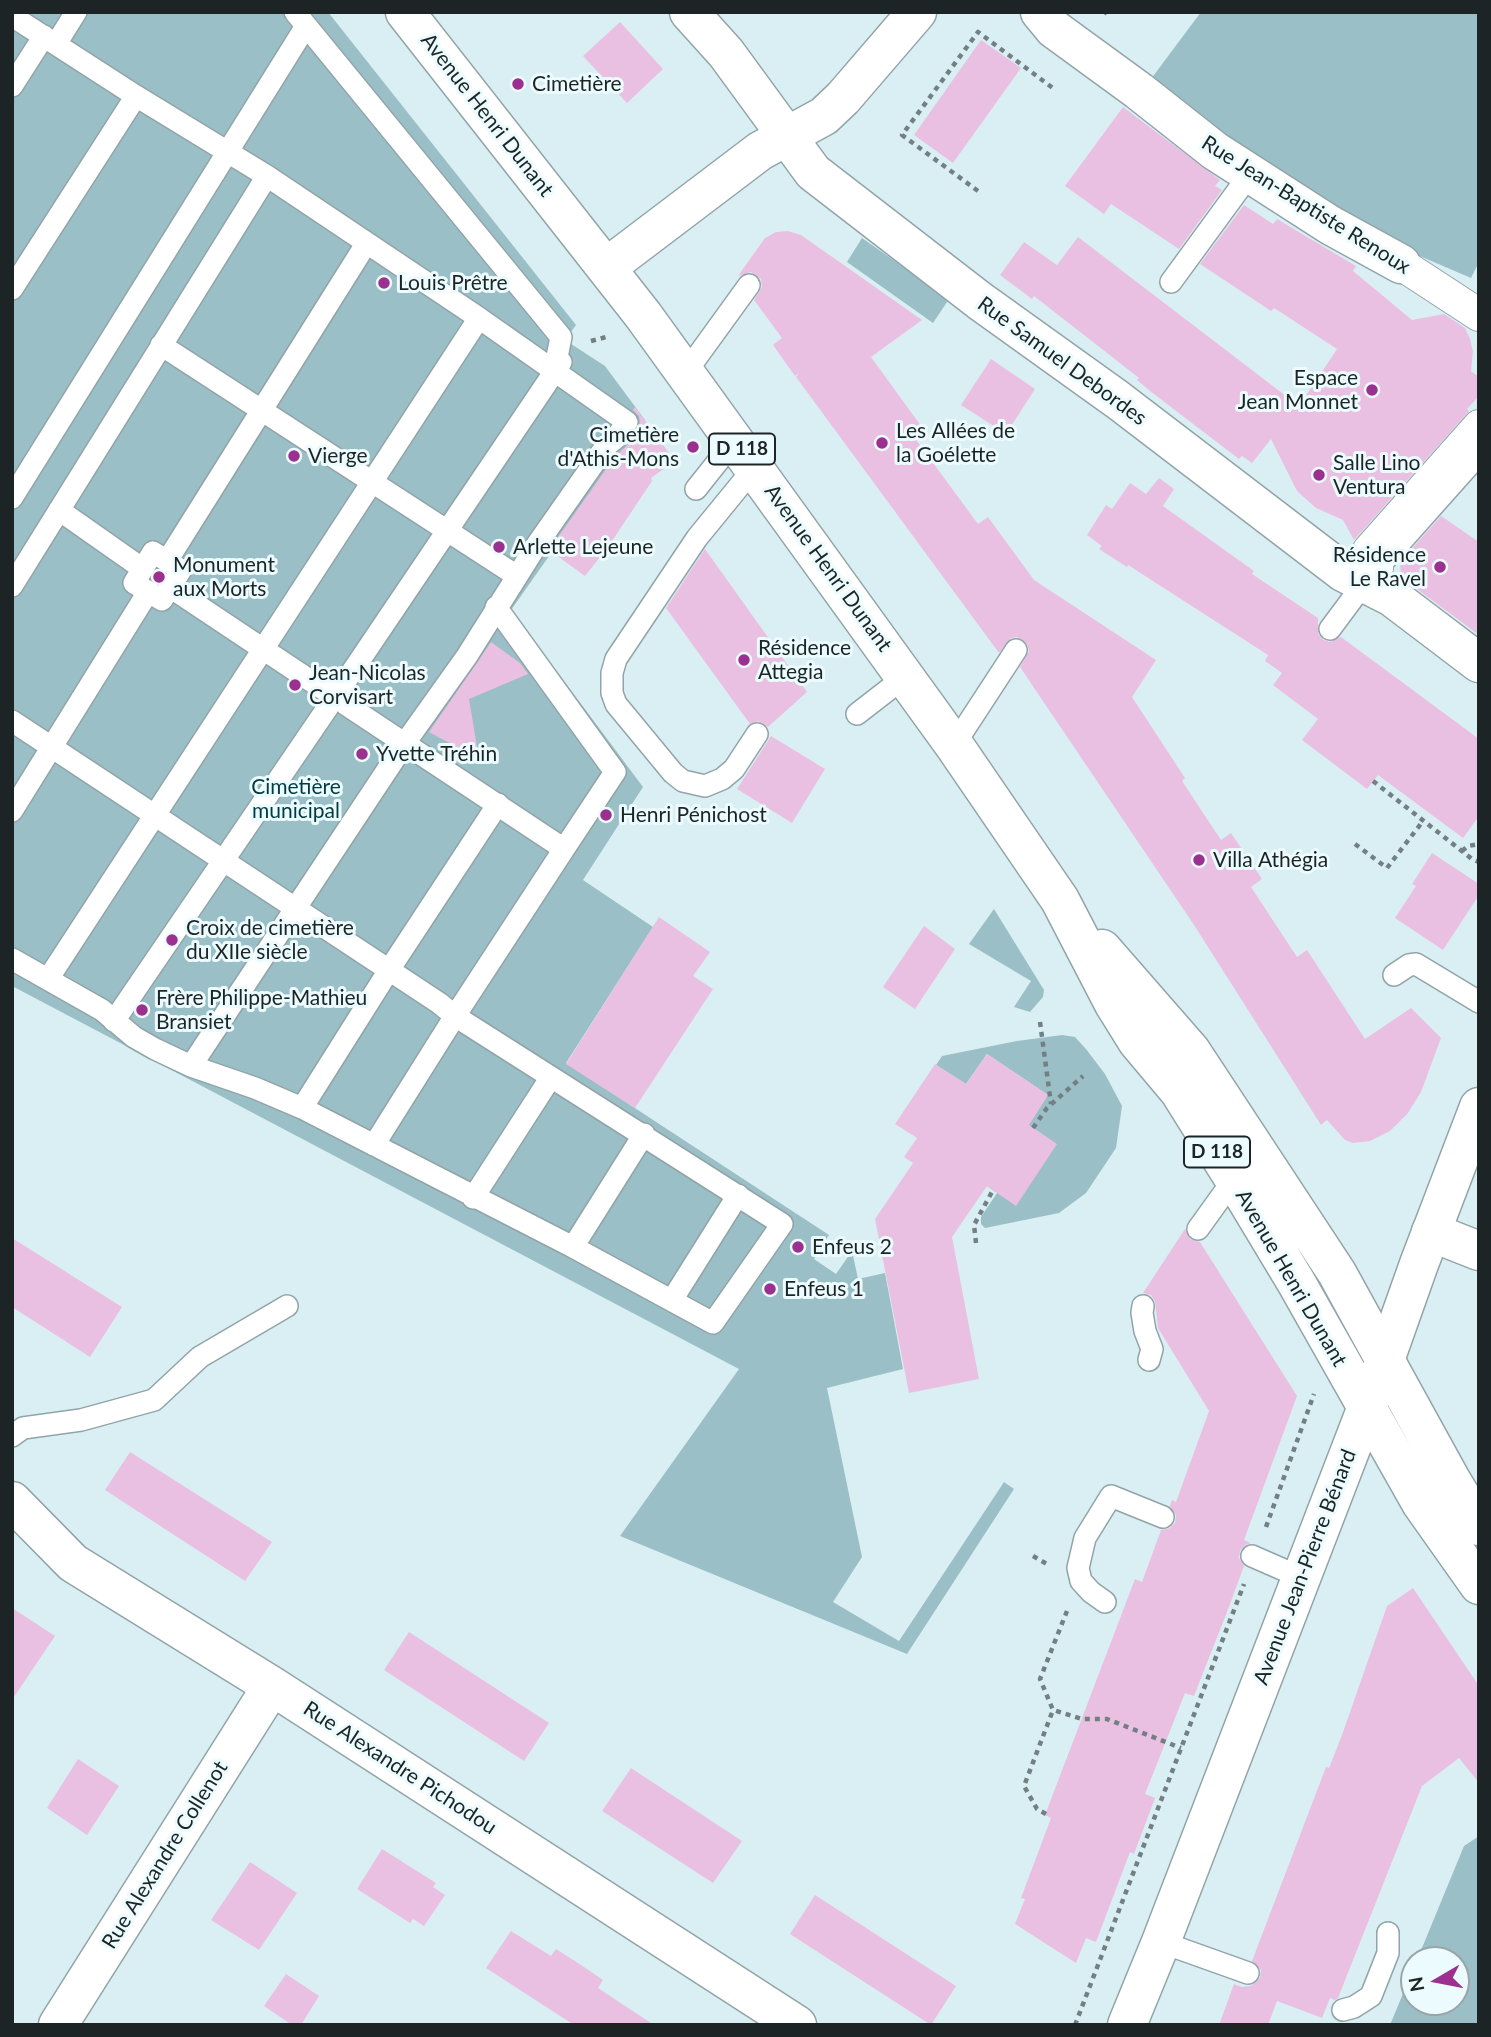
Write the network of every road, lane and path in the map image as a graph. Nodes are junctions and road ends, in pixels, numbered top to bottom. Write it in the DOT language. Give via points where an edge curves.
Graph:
graph roads {
  1 [pos="76,12"];
  2 [pos="405,12"];
  3 [pos="689,12"];
  4 [pos="917,12"];
  5 [pos="1040,12"];
  6 [pos="12,16"];
  7 [pos="300,19"];
  8 [pos="50,40"];
  9 [pos="12,86"];
  10 [pos="1054,89"];
  11 [pos="136,96"];
  12 [pos="788,136"];
  13 [pos="226,151"];
  14 [pos="1250,174"];
  15 [pos="267,176"];
  16 [pos="978,191"];
  17 [pos="366,244"];
  18 [pos="1401,264"];
  19 [pos="607,268"];
  20 [pos="1171,282"];
  21 [pos="749,285"];
  22 [pos="12,289"];
  23 [pos="1479,315"];
  24 [pos="479,318"];
  25 [pos="620,334"];
  26 [pos="161,345"];
  27 [pos="574,346"];
  28 [pos="554,372"];
  29 [pos="686,372"];
  30 [pos="261,411"];
  31 [pos="1479,426"];
  32 [pos="745,454"];
  33 [pos="1479,461"];
  34 [pos="18,475"];
  35 [pos="372,483"];
  36 [pos="696,489"];
  37 [pos="12,498"];
  38 [pos="59,510"];
  39 [pos="448,531"];
  40 [pos="167,561"];
  41 [pos="143,569"];
  42 [pos="1371,575"];
  43 [pos="517,576"];
  44 [pos="12,586"];
  45 [pos="170,587"];
  46 [pos="148,592"];
  47 [pos="496,607"];
  48 [pos="1330,629"];
  49 [pos="265,648"];
  50 [pos="1016,650"];
  51 [pos="1479,663"];
  52 [pos="906,676"];
  53 [pos="335,698"];
  54 [pos="857,713"];
  55 [pos="12,721"];
  56 [pos="757,734"];
  57 [pos="405,743"];
  58 [pos="954,745"];
  59 [pos="52,747"];
  60 [pos="1373,781"];
  61 [pos="498,804"];
  62 [pos="12,811"];
  63 [pos="156,814"];
  64 [pos="1423,821"];
  65 [pos="1355,844"];
  66 [pos="1479,844"];
  67 [pos="564,849"];
  68 [pos="1462,851"];
  69 [pos="225,860"];
  70 [pos="1479,862"];
  71 [pos="1060,900"];
  72 [pos="296,907"];
  73 [pos="12,959"];
  74 [pos="389,970"];
  75 [pos="1394,975"];
  76 [pos="48,979"];
  77 [pos="1479,1002"];
  78 [pos="455,1016"];
  79 [pos="114,1021"];
  80 [pos="1040,1022"];
  81 [pos="191,1066"];
  82 [pos="1083,1076"];
  83 [pos="551,1077"];
  84 [pos="1051,1104"];
  85 [pos="1479,1107"];
  86 [pos="302,1108"];
  87 [pos="1033,1128"];
  88 [pos="644,1135"];
  89 [pos="374,1145"];
  90 [pos="1234,1179"];
  91 [pos="993,1190"];
  92 [pos="738,1195"];
  93 [pos="473,1198"];
  94 [pos="1198,1229"];
  95 [pos="1431,1232"];
  96 [pos="976,1243"];
  97 [pos="573,1247"];
  98 [pos="1479,1251"];
  99 [pos="672,1300"];
  100 [pos="287,1306"];
  101 [pos="1143,1306"];
  102 [pos="1149,1360"];
  103 [pos="1385,1360"];
  104 [pos="1316,1387"];
  105 [pos="1366,1409"];
  106 [pos="12,1436"];
  107 [pos="12,1501"];
  108 [pos="1163,1517"];
  109 [pos="1479,1526"];
  110 [pos="1033,1556"];
  111 [pos="1253,1556"];
  112 [pos="1050,1566"];
  113 [pos="1300,1577"];
  114 [pos="1479,1586"];
  115 [pos="1105,1602"];
  116 [pos="1069,1606"];
  117 [pos="272,1686"];
  118 [pos="1053,1710"];
  119 [pos="1181,1748"];
  120 [pos="1046,1814"];
  121 [pos="1388,1933"];
  122 [pos="1161,1942"];
  123 [pos="1248,1973"];
  124 [pos="1343,2010"];
  125 [pos="58,2025"];
  126 [pos="797,2025"];
  127 [pos="1075,2025"];
  128 [pos="1127,2025"];
  1 -- 8 [label="lane"];
  2 -- 19 [label="street, Avenue Henri Dunant / D 118"];
  3 -- 12 [label="street, Rue Samuel Debordes"];
  4 -- 12 [label="street" via="843,98 824,116"];
  5 -- 14 [label="street, Rue Jean-Baptiste Renoux" via="1054,29"];
  6 -- 8 [label="lane"];
  7 -- 13 [label="lane"];
  7 -- 28 [label="lane" via="561,337"];
  8 -- 9 [label="lane"];
  8 -- 11 [label="lane"];
  10 -- 16 [label="path" via="978,32 902,135"];
  11 -- 13 [label="lane"];
  11 -- 22 [label="lane"];
  12 -- 19 [label="street" via="760,151"];
  12 -- 42 [label="street, Rue Samuel Debordes" via="813,172 980,301 1343,572"];
  13 -- 15 [label="lane"];
  13 -- 34 [label="lane"];
  14 -- 18 [label="street, Rue Jean-Baptiste Renoux"];
  14 -- 20 [label="lane"];
  15 -- 17 [label="lane"];
  15 -- 26 [label="lane"];
  17 -- 24 [label="lane"];
  17 -- 30 [label="lane"];
  18 -- 23 [label="street, Rue Jean-Baptiste Renoux"];
  19 -- 29 [label="street, Avenue Henri Dunant / D 118"];
  21 -- 29 [label="lane"];
  24 -- 28 [label="lane"];
  24 -- 35 [label="lane"];
  25 -- 27 [label="path"];
  26 -- 30 [label="lane"];
  26 -- 38 [label="lane"];
  27 -- 28 [label="lane"];
  28 -- 39 [label="lane"];
  28 -- 43 [label="lane" via="627,422"];
  29 -- 32 [label="street, Avenue Henri Dunant / D 118"];
  30 -- 35 [label="lane"];
  30 -- 40 [label="lane"];
  31 -- 42 [label="street" via="1368,550"];
  32 -- 36 [label="lane"];
  32 -- 52 [label="street, Avenue Henri Dunant / D 118"];
  32 -- 56 [label="lane" via="697,538 616,659 612,693 673,773 693,785 722,779"];
  33 -- 42 [label="lane" via="1471,463"];
  34 -- 37 [label="lane"];
  35 -- 39 [label="lane"];
  35 -- 49 [label="lane"];
  38 -- 41 [label="lane"];
  38 -- 44 [label="lane"];
  39 -- 43 [label="lane"];
  39 -- 53 [label="lane"];
  40 -- 41 [label="lane" via="153,552"];
  40 -- 45 [label="lane" via="181,570"];
  41 -- 46 [label="lane" via="134,583"];
  42 -- 48 [label="lane"];
  42 -- 51 [label="street, Rue Samuel Debordes" via="1392,597"];
  43 -- 47 [label="lane"];
  45 -- 46 [label="lane" via="162,600"];
  45 -- 49 [label="lane"];
  46 -- 59 [label="lane"];
  47 -- 57 [label="lane"];
  47 -- 67 [label="lane" via="615,772"];
  49 -- 53 [label="lane"];
  49 -- 63 [label="lane"];
  50 -- 58 [label="lane"];
  52 -- 54 [label="lane"];
  52 -- 58 [label="street, Avenue Henri Dunant / D 118"];
  53 -- 57 [label="lane"];
  53 -- 69 [label="lane"];
  55 -- 59 [label="lane"];
  57 -- 61 [label="lane"];
  57 -- 72 [label="lane"];
  58 -- 71 [label="street, Avenue Henri Dunant / D 118"];
  59 -- 62 [label="lane"];
  59 -- 63 [label="lane"];
  60 -- 64 [label="path"];
  61 -- 67 [label="lane"];
  61 -- 74 [label="lane"];
  63 -- 69 [label="lane"];
  63 -- 76 [label="lane"];
  64 -- 65 [label="path" via="1387,868"];
  64 -- 68 [label="path"];
  66 -- 68 [label="path"];
  67 -- 78 [label="lane"];
  68 -- 70 [label="path"];
  69 -- 72 [label="lane"];
  69 -- 79 [label="lane"];
  71 -- 90 [label="street, Avenue Henri Dunant / D 118" via="1137,1041 1179,1090"];
  71 -- 103 [label="street, Avenue Henri Dunant / D 118" via="1191,1051 1337,1273"];
  72 -- 74 [label="lane"];
  72 -- 81 [label="lane"];
  73 -- 76 [label="lane"];
  74 -- 78 [label="lane"];
  74 -- 86 [label="lane"];
  75 -- 77 [label="lane" via="1416,964"];
  76 -- 79 [label="lane"];
  78 -- 83 [label="lane"];
  78 -- 89 [label="lane"];
  79 -- 81 [label="lane"];
  80 -- 84 [label="path"];
  81 -- 86 [label="lane"];
  82 -- 84 [label="path"];
  83 -- 88 [label="lane"];
  83 -- 93 [label="lane"];
  84 -- 87 [label="path"];
  85 -- 95 [label="street, Avenue Jean-Pierre Bénard"];
  86 -- 89 [label="lane"];
  88 -- 92 [label="lane"];
  88 -- 97 [label="lane"];
  89 -- 93 [label="lane"];
  90 -- 94 [label="lane"];
  90 -- 105 [label="street, Avenue Henri Dunant / D 118"];
  91 -- 96 [label="path" via="974,1225"];
  92 -- 99 [label="lane"];
  92 -- 99 [label="lane" via="782,1224 713,1323"];
  93 -- 97 [label="lane"];
  95 -- 98 [label="street"];
  95 -- 103 [label="street, Avenue Jean-Pierre Bénard"];
  97 -- 99 [label="lane"];
  100 -- 106 [label="lane" via="200,1357 154,1400 81,1420 23,1428"];
  101 -- 102 [label="lane" via="1152,1349"];
  103 -- 105 [label="street, Avenue Jean-Pierre Bénard"];
  103 -- 109 [label="street, D 118"];
  104 -- 111 [label="path"];
  105 -- 113 [label="street, Avenue Jean-Pierre Bénard"];
  105 -- 114 [label="street, D 118" via="1421,1503"];
  107 -- 117 [label="street, Rue Alexandre Pichodou" via="74,1563"];
  108 -- 115 [label="lane" via="1111,1496 1085,1538 1078,1568 1081,1581"];
  110 -- 112 [label="path"];
  111 -- 113 [label="lane"];
  111 -- 119 [label="path"];
  113 -- 122 [label="street, Avenue Jean-Pierre Bénard"];
  116 -- 118 [label="path" via="1040,1679"];
  117 -- 125 [label="street, Rue Alexandre Collenot"];
  117 -- 126 [label="street, Rue Alexandre Pichodou"];
  118 -- 119 [label="path" via="1082,1719 1107,1719"];
  118 -- 120 [label="path" via="1024,1786 1037,1809"];
  119 -- 127 [label="path"];
  121 -- 124 [label="lane" via="1388,1953 1371,1996"];
  122 -- 123 [label="lane"];
  122 -- 128 [label="street, Avenue Jean-Pierre Bénard"];
}
